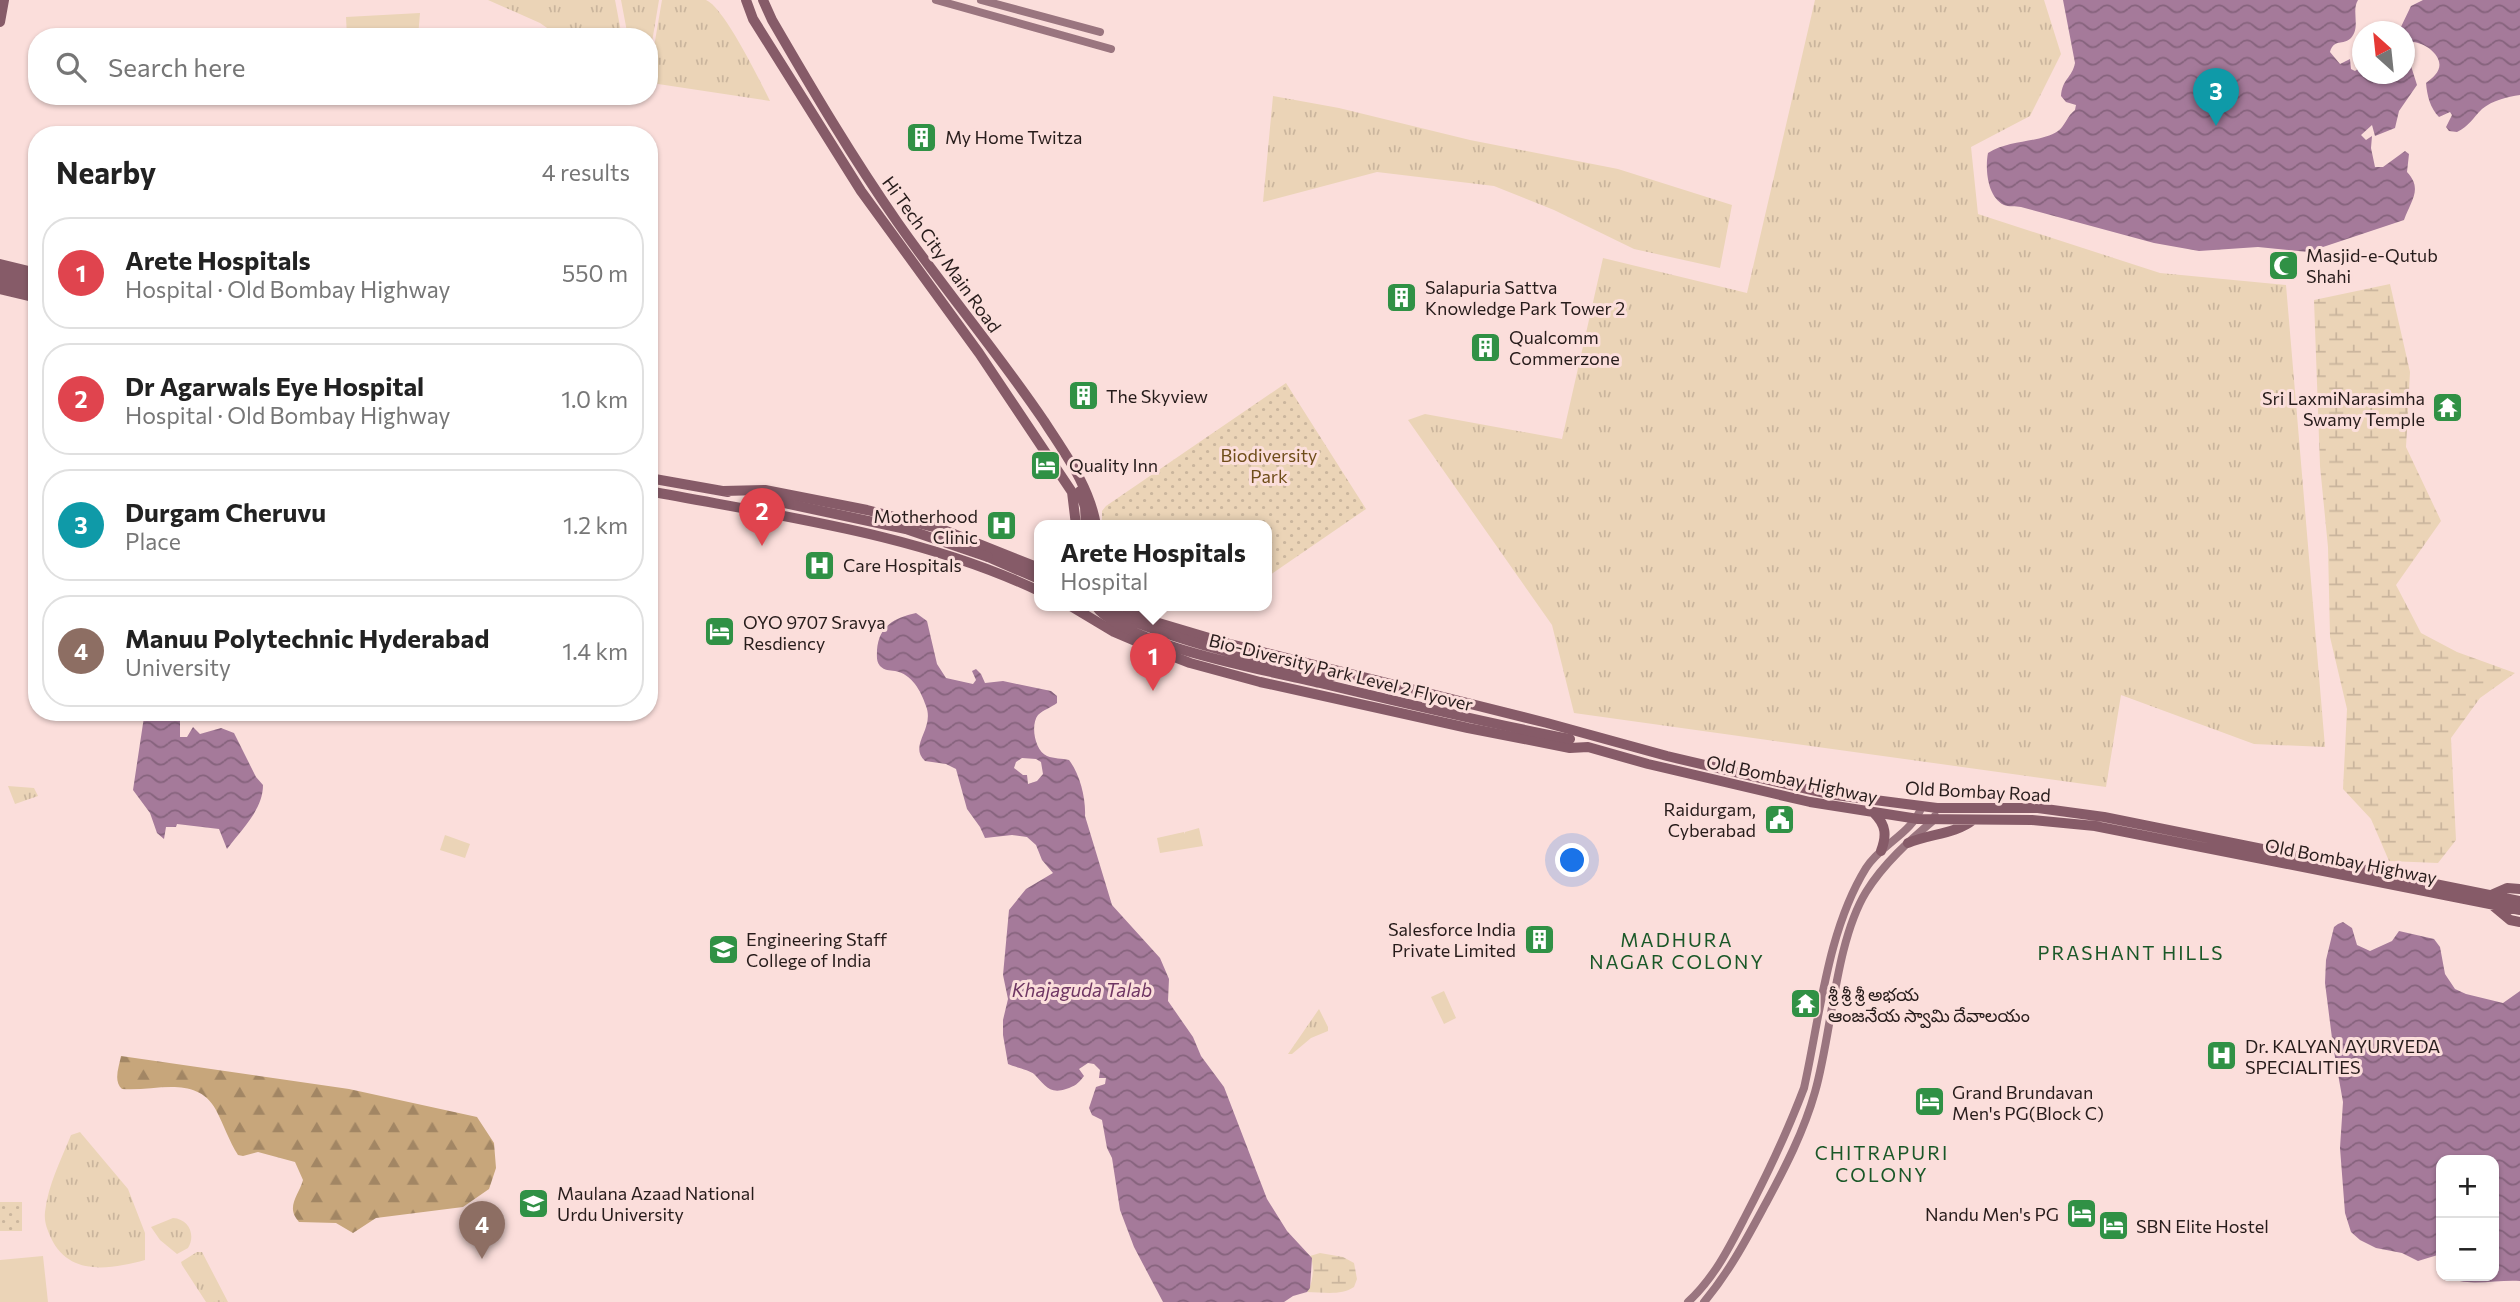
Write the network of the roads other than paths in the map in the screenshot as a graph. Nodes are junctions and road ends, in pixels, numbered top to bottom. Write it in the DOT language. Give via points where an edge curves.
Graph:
graph roads {
  1 [pos="4,0"];
  2 [pos="746,0"];
  3 [pos="763,0"];
  4 [pos="936,0"];
  5 [pos="981,0"];
  6 [pos="1036,15"];
  7 [pos="0,22"];
  8 [pos="1032,27"];
  9 [pos="1100,32"];
  10 [pos="1111,49"];
  11 [pos="826,113"];
  12 [pos="816,119"];
  13 [pos="0,264"];
  14 [pos="28,271"];
  15 [pos="0,273"];
  16 [pos="28,280"];
  17 [pos="0,282"];
  18 [pos="28,288"];
  19 [pos="0,289"];
  20 [pos="28,296"];
  21 [pos="951,314"];
  22 [pos="658,480"];
  23 [pos="723,491"];
  24 [pos="658,493"];
  25 [pos="1075,520"];
  26 [pos="1085,520"];
  27 [pos="1095,520"];
  28 [pos="988,547"];
  29 [pos="979,565"];
  30 [pos="1034,566"];
  31 [pos="1034,577"];
  32 [pos="1034,589"];
  33 [pos="1079,611"];
  34 [pos="1101,611"];
  35 [pos="1107,611"];
  36 [pos="1110,611"];
  37 [pos="1133,611"];
  38 [pos="1100,624"];
  39 [pos="1356,675"];
  40 [pos="1403,688"];
  41 [pos="1396,712"];
  42 [pos="1588,747"];
  43 [pos="1922,806"];
  44 [pos="1937,808"];
  45 [pos="1874,813"];
  46 [pos="1935,819"];
  47 [pos="1973,820"];
  48 [pos="1915,822"];
  49 [pos="1920,832"];
  50 [pos="1908,843"];
  51 [pos="1881,851"];
  52 [pos="2520,889"];
  53 [pos="2491,900"];
  54 [pos="2517,905"];
  55 [pos="2520,922"];
  56 [pos="1688,1302"];
  57 [pos="1704,1302"];
  1 -- 7 [label="main road"];
  2 -- 12 [label="main road, Hi Tech City Main Road"];
  3 -- 11 [label="main road, Hi Tech City Main Road"];
  4 -- 8 [label="main road"];
  5 -- 6 [label="main road"];
  6 -- 8 [label="main road"];
  6 -- 9 [label="main road"];
  8 -- 10 [label="main road"];
  11 -- 12 [label="main road"];
  11 -- 27 [label="main road, Hi Tech City Main Road" via="899,224 1062,449 1087,492"];
  12 -- 21 [label="main road, Hi Tech City Main Road"];
  13 -- 14 [label="main road"];
  15 -- 16 [label="main road"];
  17 -- 18 [label="main road"];
  19 -- 20 [label="main road"];
  21 -- 25 [label="main road, Hi Tech City Main Road" via="1072,492"];
  21 -- 26 [label="main road" via="970,328 1076,481"];
  22 -- 23 [label="main road"];
  23 -- 28 [label="main road" via="765,490 859,508 942,529"];
  23 -- 31 [label="main road, bridge" via="906,529"];
  24 -- 29 [label="main road" via="855,532"];
  28 -- 29 [label="main road"];
  28 -- 30 [label="main road"];
  29 -- 32 [label="main road"];
  33 -- 38 [label="main road, Old Bombay Highway"];
  34 -- 42 [label="main road, Bio-Diversity Park Level 2 Flyover, bridge" via="1126,628 1207,656 1466,719 1570,739"];
  35 -- 38 [label="main road"];
  36 -- 39 [label="main road, bridge" via="1145,627 1251,658 1333,676"];
  37 -- 39 [label="main road, Old Bombay Road" via="1180,630"];
  38 -- 41 [label="main road, Old Bombay Highway" via="1190,663"];
  39 -- 40 [label="main road, Old Bombay Road"];
  40 -- 41 [label="main road"];
  40 -- 43 [label="main road, Old Bombay Road" via="1828,794"];
  41 -- 42 [label="main road, Old Bombay Highway" via="1570,748"];
  42 -- 45 [label="main road, Old Bombay Highway" via="1798,800"];
  43 -- 44 [label="main road, Old Bombay Road"];
  43 -- 48 [label="main road"];
  44 -- 46 [label="main road"];
  44 -- 53 [label="main road, Old Bombay Road" via="2038,808 2104,817"];
  45 -- 48 [label="main road, Old Bombay Highway"];
  45 -- 51 [label="main road" via="1885,831"];
  46 -- 47 [label="main road, Old Bombay Highway"];
  46 -- 48 [label="main road, Old Bombay Highway"];
  46 -- 49 [label="main road"];
  47 -- 50 [label="main road"];
  47 -- 53 [label="main road, Old Bombay Highway" via="2095,826"];
  48 -- 49 [label="main road"];
  48 -- 51 [label="main road"];
  49 -- 50 [label="main road"];
  50 -- 57 [label="main road" via="1875,878 1856,913 1825,1054 1803,1127 1739,1255"];
  51 -- 56 [label="main road" via="1863,875 1839,930 1804,1088 1776,1157 1724,1258"];
  52 -- 53 [label="main road, Old Bombay Road" via="2507,888"];
  53 -- 54 [label="main road"];
  53 -- 55 [label="main road, Old Bombay Highway" via="2510,920"];
}
